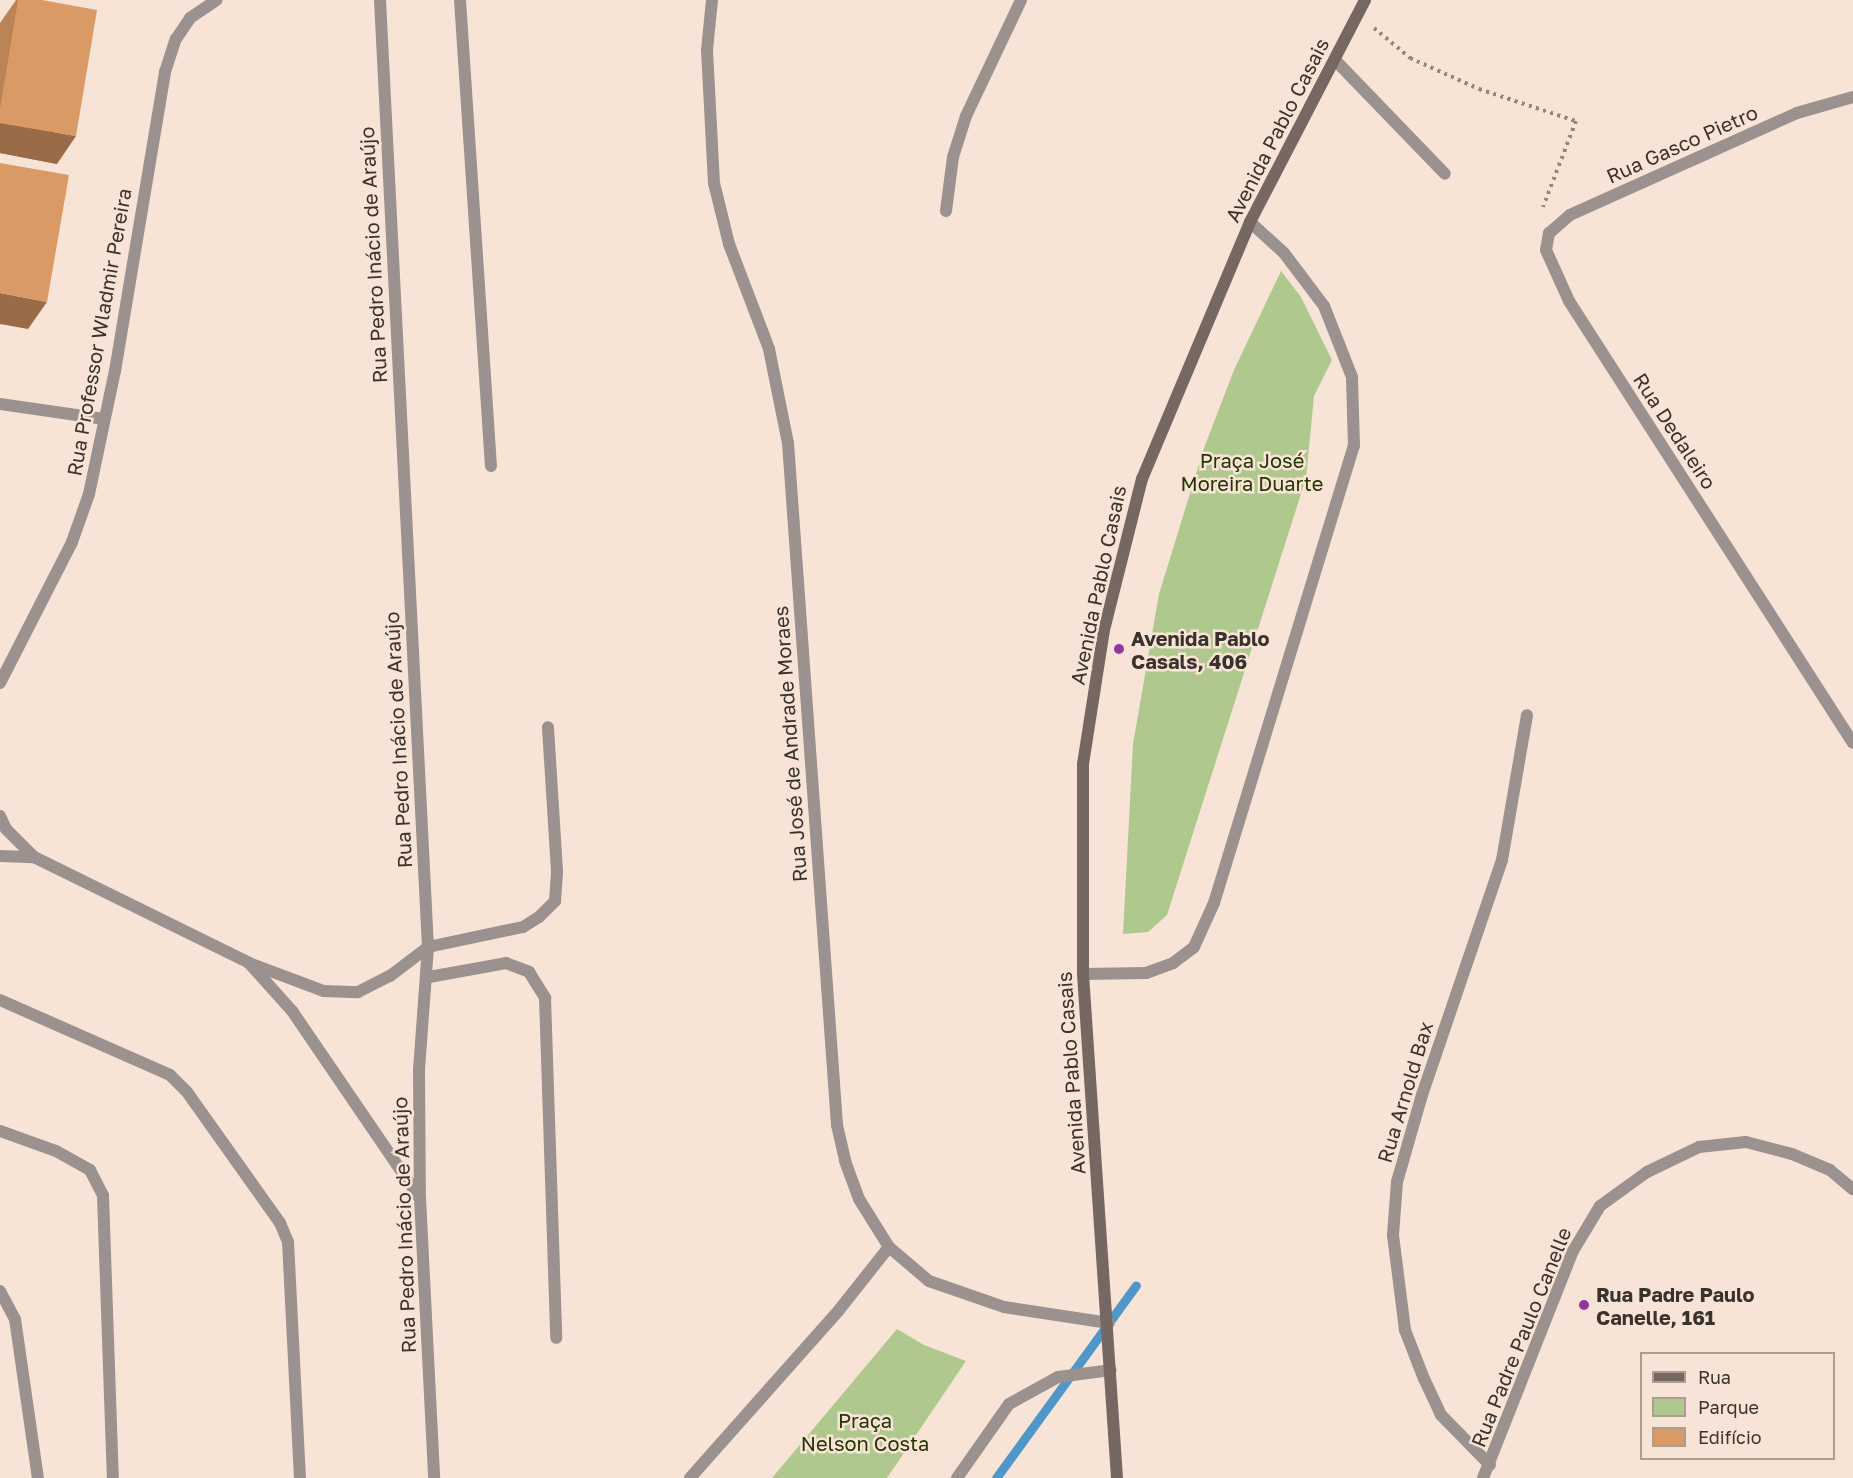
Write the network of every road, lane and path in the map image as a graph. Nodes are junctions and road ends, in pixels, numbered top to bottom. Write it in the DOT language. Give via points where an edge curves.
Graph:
graph roads {
  1 [pos="217,0"];
  2 [pos="380,0"];
  3 [pos="460,0"];
  4 [pos="712,0"];
  5 [pos="1022,0"];
  6 [pos="1365,0"];
  7 [pos="1358,14"];
  8 [pos="1335,60"];
  9 [pos="1853,97"];
  10 [pos="1445,174"];
  11 [pos="1542,209"];
  12 [pos="946,211"];
  13 [pos="1250,222"];
  14 [pos="1546,250"];
  15 [pos="0,404"];
  16 [pos="104,419"];
  17 [pos="491,466"];
  18 [pos="11,661"];
  19 [pos="0,670"];
  20 [pos="0,683"];
  21 [pos="1527,715"];
  22 [pos="548,727"];
  23 [pos="1853,743"];
  24 [pos="0,816"];
  25 [pos="0,856"];
  26 [pos="34,857"];
  27 [pos="429,947"];
  28 [pos="249,963"];
  29 [pos="1083,974"];
  30 [pos="429,977"];
  31 [pos="0,1000"];
  32 [pos="0,1131"];
  33 [pos="1853,1189"];
  34 [pos="420,1198"];
  35 [pos="889,1247"];
  36 [pos="0,1291"];
  37 [pos="1109,1323"];
  38 [pos="556,1338"];
  39 [pos="1111,1370"];
  40 [pos="1490,1465"];
  41 [pos="38,1478"];
  42 [pos="113,1478"];
  43 [pos="300,1478"];
  44 [pos="434,1478"];
  45 [pos="690,1478"];
  46 [pos="957,1478"];
  47 [pos="1117,1478"];
  48 [pos="1483,1478"];
  1 -- 16 [label="street, Rua Professor Wladmir Pereira" via="190,18 176,39 165,72"];
  2 -- 27 [label="street, Rua Pedro Inácio de Araújo"];
  3 -- 17 [label="street"];
  4 -- 35 [label="street, Rua José de Andrade Moraes" via="707,50 714,183 729,244 769,349 788,443 837,1125 859,1199"];
  5 -- 12 [label="street" via="966,116 953,157"];
  6 -- 7 [label="street, Avenida Pablo Casais"];
  7 -- 8 [label="street, Avenida Pablo Casais"];
  7 -- 11 [label="path" via="1410,58 1479,89 1576,121"];
  8 -- 10 [label="street"];
  8 -- 13 [label="street, Avenida Pablo Casais"];
  9 -- 14 [label="street, Rua Gasco Pietro" via="1797,113 1570,215 1549,233"];
  13 -- 29 [label="street, Avenida Pablo Casais" via="1142,478 1104,630 1083,764"];
  13 -- 29 [label="street" via="1284,253 1323,306 1352,376 1354,446 1214,903 1194,947 1173,963 1146,974"];
  14 -- 23 [label="street, Rua Dedaleiro" via="1569,301"];
  15 -- 16 [label="street"];
  16 -- 18 [label="street, Rua Professor Wladmir Pereira" via="89,494 72,542"];
  18 -- 19 [label="street, Rua Professor Wladmir Pereira"];
  18 -- 20 [label="street"];
  21 -- 40 [label="street, Rua Arnold Bax" via="1502,860 1422,1095 1397,1182 1393,1235 1405,1330 1424,1379 1441,1415"];
  22 -- 27 [label="street" via="557,871 555,900 523,927"];
  24 -- 26 [label="street" via="6,829"];
  25 -- 26 [label="street"];
  26 -- 28 [label="street"];
  27 -- 28 [label="street" via="374,986 349,993 324,992"];
  27 -- 30 [label="street, Rua Pedro Inácio de Araújo"];
  28 -- 34 [label="street" via="293,1012"];
  29 -- 37 [label="street, Avenida Pablo Casais"];
  30 -- 34 [label="street, Rua Pedro Inácio de Araújo" via="419,1070"];
  30 -- 38 [label="street" via="506,963 529,972 545,998"];
  31 -- 43 [label="street" via="170,1075 187,1092 280,1222 288,1242"];
  32 -- 42 [label="street" via="56,1150 90,1170 103,1196"];
  33 -- 40 [label="street, Rua Padre Paulo Canelle" via="1830,1170 1792,1154 1746,1142 1699,1147 1647,1172 1600,1206 1574,1251"];
  34 -- 44 [label="street, Rua Pedro Inácio de Araújo"];
  35 -- 37 [label="street, Rua José de Andrade Moraes" via="929,1281 1004,1307"];
  35 -- 45 [label="street" via="839,1310"];
  36 -- 41 [label="street" via="15,1319"];
  37 -- 39 [label="street, Avenida Pablo Casais"];
  39 -- 46 [label="street" via="1058,1377 1016,1399"];
  39 -- 47 [label="street, Avenida Pablo Casais"];
  40 -- 48 [label="street, Rua Padre Paulo Canelle"];
}
